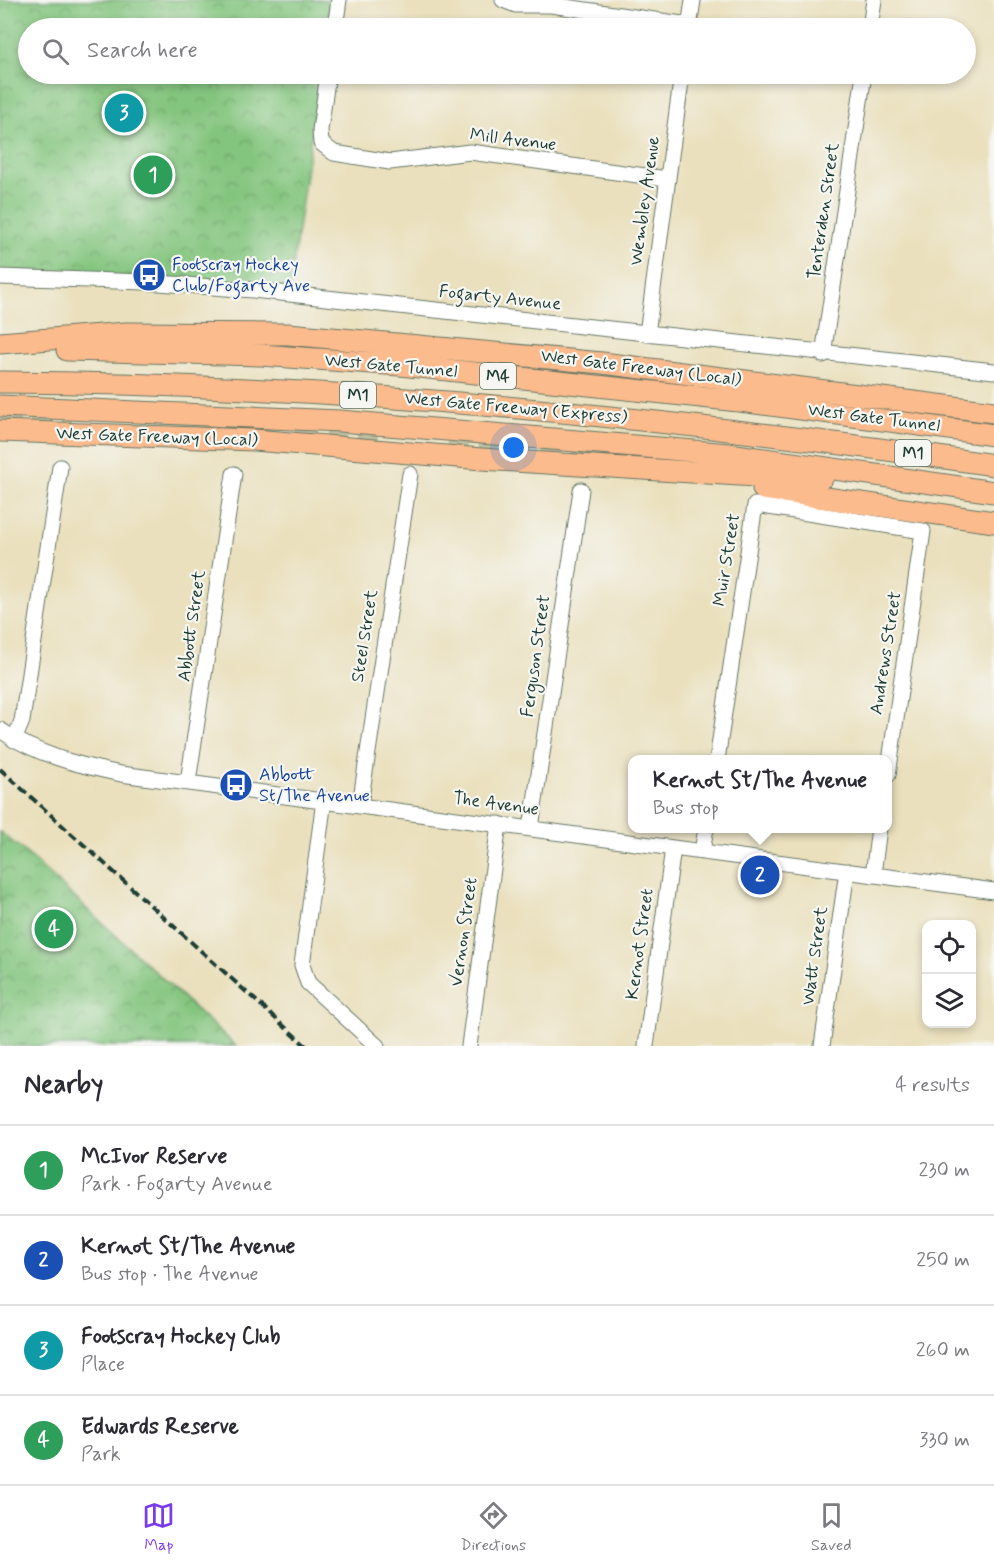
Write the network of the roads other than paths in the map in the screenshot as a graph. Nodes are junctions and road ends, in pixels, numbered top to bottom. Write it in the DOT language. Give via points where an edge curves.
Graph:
graph roads {
  1 [pos="339,0"];
  2 [pos="503,0"];
  3 [pos="693,0"];
  4 [pos="874,0"];
  5 [pos="336,18"];
  6 [pos="630,18"];
  7 [pos="690,18"];
  8 [pos="871,18"];
  9 [pos="327,84"];
  10 [pos="681,84"];
  11 [pos="863,84"];
  12 [pos="668,179"];
  13 [pos="0,278"];
  14 [pos="647,334"];
  15 [pos="0,343"];
  16 [pos="0,348"];
  17 [pos="823,355"];
  18 [pos="994,371"];
  19 [pos="0,382"];
  20 [pos="0,406"];
  21 [pos="994,412"];
  22 [pos="0,431"];
  23 [pos="994,435"];
  24 [pos="482,459"];
  25 [pos="994,465"];
  26 [pos="60,467"];
  27 [pos="234,474"];
  28 [pos="410,474"];
  29 [pos="888,476"];
  30 [pos="581,490"];
  31 [pos="994,492"];
  32 [pos="994,522"];
  33 [pos="923,537"];
  34 [pos="0,730"];
  35 [pos="14,740"];
  36 [pos="718,755"];
  37 [pos="891,755"];
  38 [pos="188,782"];
  39 [pos="324,800"];
  40 [pos="360,805"];
  41 [pos="499,824"];
  42 [pos="531,828"];
  43 [pos="705,833"];
  44 [pos="878,833"];
  45 [pos="673,848"];
  46 [pos="702,852"];
  47 [pos="847,871"];
  48 [pos="873,875"];
  49 [pos="994,891"];
  50 [pos="377,1046"];
  51 [pos="469,1046"];
  52 [pos="646,1046"];
  53 [pos="822,1046"];
  1 -- 5 [label="street"];
  2 -- 6 [label="street" via="516,5 539,4"];
  3 -- 7 [label="street"];
  4 -- 8 [label="street"];
  9 -- 12 [label="street, Mill Avenue" via="321,143 334,153 390,162 470,152"];
  10 -- 12 [label="street, Wembley Avenue"];
  11 -- 17 [label="street, Tenterden Street"];
  12 -- 14 [label="street, Wembley Avenue"];
  13 -- 14 [label="street, Fogarty Avenue" via="253,290"];
  14 -- 17 [label="street, Fogarty Avenue"];
  15 -- 21 [label="highway, West Gate Freeway (Local)" via="126,333 288,334 602,363"];
  16 -- 23 [label="highway, West Gate Tunnel / M4" via="261,355 400,365 748,402"];
  17 -- 18 [label="street, Fogarty Avenue"];
  19 -- 25 [label="highway, West Gate Freeway (Express) / M1" via="230,388 524,408 727,428"];
  20 -- 29 [label="highway, West Gate Freeway (Express) / M1" via="340,421 729,454"];
  22 -- 24 [label="highway, West Gate Freeway (Local) / M1" via="254,440"];
  24 -- 29 [label="highway, West Gate Freeway (Local) / M1" via="786,478"];
  24 -- 32 [label="highway, M1" via="710,482"];
  26 -- 35 [label="street" via="22,722"];
  27 -- 38 [label="street, Abbott Street"];
  28 -- 40 [label="street, Steel Street"];
  29 -- 31 [label="highway, M1"];
  30 -- 42 [label="street, Ferguson Street"];
  33 -- 36 [label="street, Muir Street" via="923,531 755,505"];
  33 -- 37 [label="street, Andrews Street"];
  34 -- 35 [label="street, The Avenue"];
  35 -- 38 [label="street, The Avenue" via="66,762"];
  38 -- 39 [label="street, The Avenue"];
  39 -- 40 [label="street, The Avenue"];
  39 -- 50 [label="street" via="303,975"];
  40 -- 41 [label="street, The Avenue"];
  41 -- 42 [label="street, The Avenue"];
  41 -- 51 [label="street, Vernon Street"];
  42 -- 45 [label="street, The Avenue"];
  43 -- 46 [label="street"];
  44 -- 48 [label="street"];
  45 -- 46 [label="street, The Avenue"];
  45 -- 52 [label="street, Kernot Street"];
  46 -- 47 [label="street, The Avenue"];
  47 -- 48 [label="street, The Avenue"];
  47 -- 53 [label="street, Watt Street"];
  48 -- 49 [label="street, The Avenue"];
}
